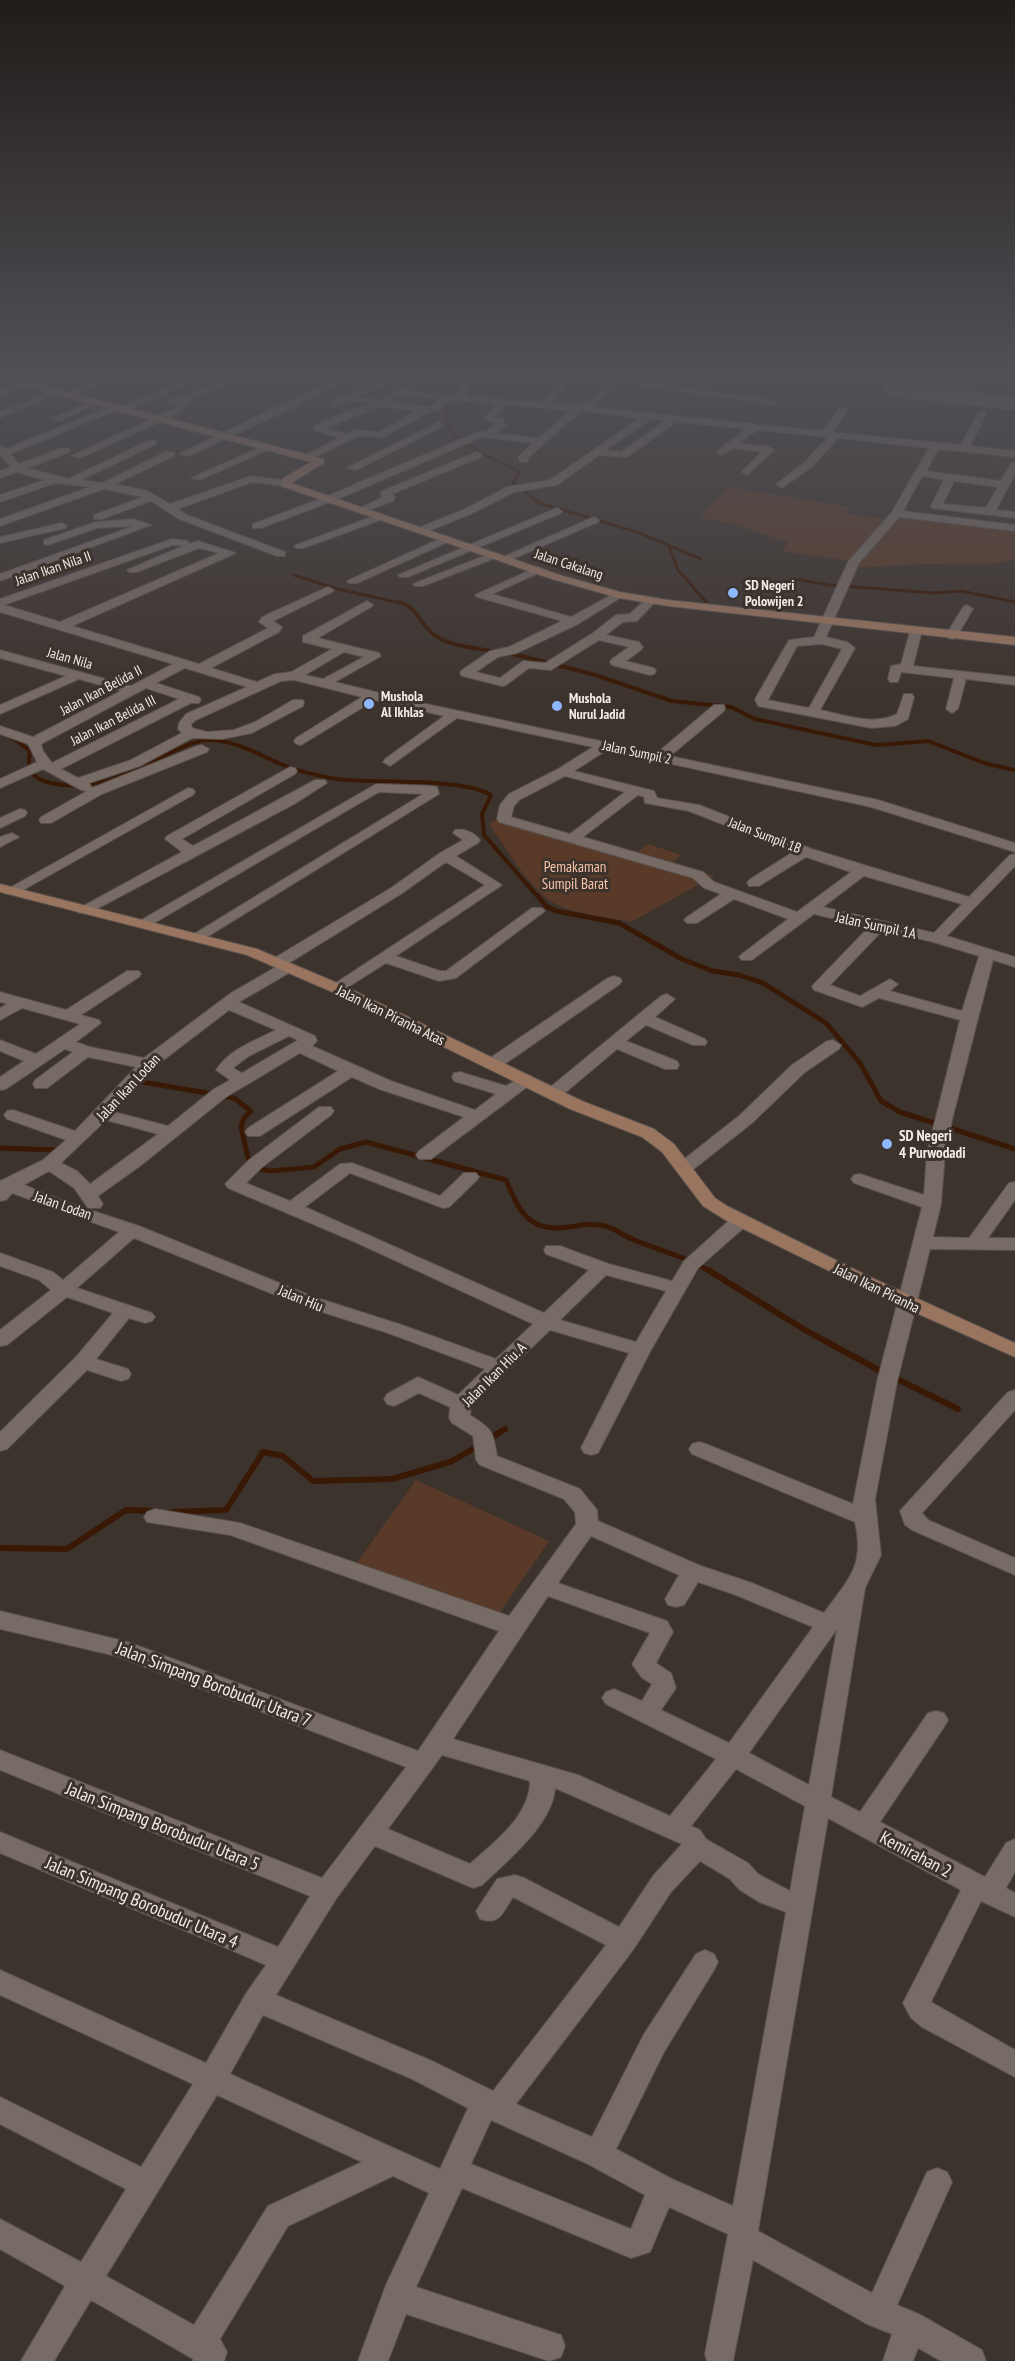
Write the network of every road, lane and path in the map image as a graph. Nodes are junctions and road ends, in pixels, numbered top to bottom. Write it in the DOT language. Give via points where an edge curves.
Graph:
graph roads {
  1 [pos="45,483"];
  2 [pos="79,483"];
  3 [pos="109,483"];
  4 [pos="239,483"];
  5 [pos="285,483"];
  6 [pos="365,483"];
  7 [pos="416,483"];
  8 [pos="552,483"];
  9 [pos="913,483"];
  10 [pos="948,483"];
  11 [pos="988,483"];
  12 [pos="1004,485"];
  13 [pos="103,486"];
  14 [pos="152,497"];
  15 [pos="0,499"];
  16 [pos="329,499"];
  17 [pos="177,505"];
  18 [pos="361,510"];
  19 [pos="557,511"];
  20 [pos="988,512"];
  21 [pos="896,513"];
  22 [pos="1015,515"];
  23 [pos="379,517"];
  24 [pos="594,520"];
  25 [pos="0,523"];
  26 [pos="257,526"];
  27 [pos="1015,528"];
  28 [pos="420,531"];
  29 [pos="446,539"];
  30 [pos="0,540"];
  31 [pos="48,542"];
  32 [pos="184,543"];
  33 [pos="300,546"];
  34 [pos="472,548"];
  35 [pos="281,554"];
  36 [pos="499,557"];
  37 [pos="537,570"];
  38 [pos="404,575"];
  39 [pos="0,578"];
  40 [pos="170,580"];
  41 [pos="353,581"];
  42 [pos="419,584"];
  43 [pos="328,590"];
  44 [pos="619,595"];
  45 [pos="650,601"];
  46 [pos="0,603"];
  47 [pos="367,605"];
  48 [pos="0,608"];
  49 [pos="967,609"];
  50 [pos="574,621"];
  51 [pos="828,621"];
  52 [pos="59,627"];
  53 [pos="916,631"];
  54 [pos="952,635"];
  55 [pos="597,636"];
  56 [pos="819,640"];
  57 [pos="1015,641"];
  58 [pos="342,648"];
  59 [pos="4,658"];
  60 [pos="183,664"];
  61 [pos="200,669"];
  62 [pos="906,669"];
  63 [pos="650,671"];
  64 [pos="961,675"];
  65 [pos="76,676"];
  66 [pos="294,676"];
  67 [pos="894,679"];
  68 [pos="1015,681"];
  69 [pos="325,683"];
  70 [pos="145,684"];
  71 [pos="257,686"];
  72 [pos="131,690"];
  73 [pos="372,696"];
  74 [pos="908,697"];
  75 [pos="190,698"];
  76 [pos="298,703"];
  77 [pos="214,707"];
  78 [pos="719,708"];
  79 [pos="952,709"];
  80 [pos="0,710"];
  81 [pos="455,714"];
  82 [pos="812,714"];
  83 [pos="0,730"];
  84 [pos="190,734"];
  85 [pos="301,741"];
  86 [pos="34,742"];
  87 [pos="606,745"];
  88 [pos="202,749"];
  89 [pos="661,757"];
  90 [pos="390,762"];
  91 [pos="45,766"];
  92 [pos="290,771"];
  93 [pos="563,772"];
  94 [pos="272,781"];
  95 [pos="320,783"];
  96 [pos="0,784"];
  97 [pos="86,786"];
  98 [pos="635,790"];
  99 [pos="188,792"];
  100 [pos="304,792"];
  101 [pos="232,804"];
  102 [pos="20,813"];
  103 [pos="264,813"];
  104 [pos="46,820"];
  105 [pos="0,824"];
  106 [pos="193,826"];
  107 [pos="460,833"];
  108 [pos="223,837"];
  109 [pos="571,840"];
  110 [pos="1013,846"];
  111 [pos="193,851"];
  112 [pos="805,851"];
  113 [pos="445,856"];
  114 [pos="862,870"];
  115 [pos="754,883"];
  116 [pos="5,889"];
  117 [pos="733,893"];
  118 [pos="971,902"];
  119 [pos="84,910"];
  120 [pos="537,911"];
  121 [pos="807,912"];
  122 [pos="692,920"];
  123 [pos="144,923"];
  124 [pos="878,926"];
  125 [pos="196,937"];
  126 [pos="937,938"];
  127 [pos="987,954"];
  128 [pos="385,957"];
  129 [pos="747,957"];
  130 [pos="1015,962"];
  131 [pos="283,965"];
  132 [pos="133,974"];
  133 [pos="614,981"];
  134 [pos="336,988"];
  135 [pos="0,997"];
  136 [pos="667,999"];
  137 [pos="21,1002"];
  138 [pos="227,1003"];
  139 [pos="0,1015"];
  140 [pos="68,1016"];
  141 [pos="644,1018"];
  142 [pos="969,1018"];
  143 [pos="289,1030"];
  144 [pos="614,1042"];
  145 [pos="699,1042"];
  146 [pos="64,1043"];
  147 [pos="0,1045"];
  148 [pos="833,1045"];
  149 [pos="300,1047"];
  150 [pos="85,1051"];
  151 [pos="36,1060"];
  152 [pos="147,1064"];
  153 [pos="493,1064"];
  154 [pos="672,1065"];
  155 [pos="349,1071"];
  156 [pos="460,1077"];
  157 [pos="242,1080"];
  158 [pos="525,1080"];
  159 [pos="41,1084"];
  160 [pos="0,1085"];
  161 [pos="508,1092"];
  162 [pos="554,1093"];
  163 [pos="325,1111"];
  164 [pos="103,1114"];
  165 [pos="13,1115"];
  166 [pos="477,1116"];
  167 [pos="171,1132"];
  168 [pos="254,1132"];
  169 [pos="75,1137"];
  170 [pos="425,1155"];
  171 [pos="49,1164"];
  172 [pos="684,1168"];
  173 [pos="470,1177"];
  174 [pos="860,1179"];
  175 [pos="1015,1187"];
  176 [pos="3,1189"];
  177 [pos="90,1193"];
  178 [pos="932,1204"];
  179 [pos="293,1208"];
  180 [pos="106,1220"];
  181 [pos="740,1221"];
  182 [pos="132,1230"];
  183 [pos="923,1244"];
  184 [pos="974,1244"];
  185 [pos="1015,1244"];
  186 [pos="553,1250"];
  187 [pos="0,1259"];
  188 [pos="602,1268"];
  189 [pos="676,1288"];
  190 [pos="62,1289"];
  191 [pos="908,1304"];
  192 [pos="124,1312"];
  193 [pos="145,1317"];
  194 [pos="546,1322"];
  195 [pos="0,1340"];
  196 [pos="641,1350"];
  197 [pos="1015,1351"];
  198 [pos="84,1362"];
  199 [pos="498,1367"];
  200 [pos="121,1374"];
  201 [pos="1015,1397"];
  202 [pos="394,1399"];
  203 [pos="461,1404"];
  204 [pos="0,1444"];
  205 [pos="591,1448"];
  206 [pos="699,1449"];
  207 [pos="155,1517"];
  208 [pos="587,1525"];
  209 [pos="867,1540"];
  210 [pos="1015,1567"];
  211 [pos="693,1572"];
  212 [pos="856,1585"];
  213 [pos="543,1586"];
  214 [pos="676,1599"];
  215 [pos="0,1620"];
  216 [pos="828,1624"];
  217 [pos="514,1628"];
  218 [pos="614,1698"];
  219 [pos="646,1714"];
  220 [pos="936,1720"];
  221 [pos="430,1754"];
  222 [pos="733,1756"];
  223 [pos="0,1760"];
  224 [pos="542,1774"];
  225 [pos="817,1801"];
  226 [pos="864,1826"];
  227 [pos="372,1833"];
  228 [pos="685,1837"];
  229 [pos="0,1842"];
  230 [pos="1015,1850"];
  231 [pos="982,1889"];
  232 [pos="327,1891"];
  233 [pos="800,1906"];
  234 [pos="1015,1906"];
  235 [pos="489,1911"];
  236 [pos="624,1942"];
  237 [pos="284,1961"];
  238 [pos="705,1962"];
  239 [pos="0,1982"];
  240 [pos="257,2000"];
  241 [pos="1015,2064"];
  242 [pos="211,2080"];
  243 [pos="490,2105"];
  244 [pos="0,2110"];
  245 [pos="598,2154"];
  246 [pos="393,2162"];
  247 [pos="451,2179"];
  248 [pos="937,2182"];
  249 [pos="147,2185"];
  250 [pos="662,2188"];
  251 [pos="743,2232"];
  252 [pos="0,2233"];
  253 [pos="84,2282"];
  254 [pos="397,2296"];
  255 [pos="878,2313"];
  256 [pos="910,2326"];
  257 [pos="550,2346"];
  258 [pos="203,2353"];
  259 [pos="720,2354"];
  260 [pos="36,2361"];
  261 [pos="373,2361"];
  262 [pos="898,2361"];
  263 [pos="971,2361"];
  1 -- 15 [label="street"];
  2 -- 13 [label="street"];
  3 -- 13 [label="street"];
  4 -- 17 [label="street"];
  5 -- 16 [label="street, Jalan Cakalang"];
  6 -- 16 [label="street"];
  7 -- 18 [label="street"];
  8 -- 28 [label="street" via="521,488"];
  9 -- 21 [label="street"];
  10 -- 20 [label="street" via="935,506"];
  11 -- 12 [label="street"];
  12 -- 20 [label="street"];
  13 -- 14 [label="street"];
  13 -- 25 [label="street"];
  14 -- 17 [label="street"];
  14 -- 30 [label="street" via="97,517"];
  16 -- 18 [label="street, Jalan Cakalang"];
  16 -- 26 [label="street"];
  17 -- 35 [label="street" via="183,517"];
  18 -- 23 [label="street, Jalan Cakalang"];
  19 -- 34 [label="street"];
  20 -- 22 [label="street"];
  21 -- 27 [label="street"];
  21 -- 51 [label="street" via="854,562"];
  23 -- 28 [label="street, Jalan Cakalang"];
  23 -- 33 [label="street"];
  24 -- 36 [label="street"];
  28 -- 29 [label="street, Jalan Cakalang"];
  29 -- 34 [label="street, Jalan Cakalang"];
  29 -- 41 [label="street"];
  31 -- 39 [label="street" via="104,523 146,525"];
  32 -- 46 [label="street, Jalan Ikan Nila II" via="172,542"];
  34 -- 36 [label="street, Jalan Cakalang"];
  34 -- 38 [label="street"];
  36 -- 37 [label="street, Jalan Cakalang"];
  36 -- 42 [label="street"];
  37 -- 44 [label="street, Jalan Cakalang"];
  37 -- 50 [label="street" via="481,595"];
  40 -- 40 [label="street" via="133,569 198,544 230,553"];
  40 -- 52 [label="street"];
  43 -- 61 [label="street" via="266,620 275,629"];
  44 -- 45 [label="street, Jalan Cakalang"];
  44 -- 50 [label="street"];
  45 -- 51 [label="street, Jalan Cakalang"];
  45 -- 55 [label="street" via="633,618 621,617"];
  47 -- 58 [label="street" via="307,638"];
  48 -- 52 [label="street"];
  49 -- 54 [label="street"];
  50 -- 55 [label="street" via="494,654 466,673 502,681 527,664 545,668"];
  51 -- 53 [label="street, Jalan Cakalang"];
  51 -- 56 [label="street"];
  52 -- 60 [label="street"];
  53 -- 54 [label="street, Jalan Cakalang"];
  53 -- 62 [label="street"];
  54 -- 57 [label="street, Jalan Cakalang"];
  55 -- 63 [label="street" via="636,646 616,662"];
  56 -- 82 [label="street" via="849,648"];
  56 -- 82 [label="street" via="793,643 760,702"];
  58 -- 66 [label="street"];
  58 -- 69 [label="street" via="375,656"];
  59 -- 65 [label="street, Jalan Nila"];
  60 -- 61 [label="street"];
  60 -- 70 [label="street, Jalan Ikan Belida II"];
  61 -- 71 [label="street"];
  62 -- 64 [label="street"];
  62 -- 67 [label="street" via="896,669"];
  64 -- 68 [label="street"];
  64 -- 79 [label="street"];
  65 -- 72 [label="street, Jalan Nila"];
  65 -- 80 [label="street"];
  66 -- 69 [label="street, Jalan Sumpil 2"];
  66 -- 71 [label="street, Jalan Sumpil 2"];
  69 -- 73 [label="street, Jalan Sumpil 2"];
  70 -- 72 [label="street, Jalan Ikan Belida II"];
  70 -- 75 [label="street"];
  71 -- 77 [label="street, Jalan Sumpil 2"];
  72 -- 86 [label="street, Jalan Ikan Belida II"];
  73 -- 81 [label="street, Jalan Sumpil 2"];
  73 -- 85 [label="street"];
  74 -- 82 [label="street" via="903,716 890,723 871,724"];
  75 -- 77 [label="street"];
  75 -- 91 [label="street, Jalan Ikan Belida III"];
  76 -- 84 [label="street" via="240,734"];
  77 -- 84 [label="street, Jalan Sumpil 2" via="190,717 185,723"];
  78 -- 89 [label="street"];
  81 -- 87 [label="street, Jalan Sumpil 2"];
  81 -- 90 [label="street"];
  83 -- 86 [label="street"];
  84 -- 97 [label="street"];
  86 -- 91 [label="street"];
  87 -- 89 [label="street, Jalan Sumpil 2"];
  87 -- 93 [label="street"];
  88 -- 97 [label="street"];
  89 -- 110 [label="street, Jalan Sumpil 2" via="873,803"];
  91 -- 96 [label="street, Jalan Ikan Belida III"];
  91 -- 97 [label="street"];
  92 -- 94 [label="street"];
  93 -- 98 [label="street, Jalan Sumpil 1B"];
  93 -- 109 [label="street, Jalan Sumpil 1A" via="514,797 507,805 504,819"];
  94 -- 100 [label="street"];
  94 -- 101 [label="street"];
  95 -- 100 [label="street"];
  97 -- 104 [label="street"];
  98 -- 109 [label="street"];
  98 -- 112 [label="street, Jalan Sumpil 1B" via="650,795 652,800 693,808"];
  99 -- 116 [label="street"];
  100 -- 103 [label="street"];
  101 -- 103 [label="street"];
  101 -- 106 [label="street"];
  102 -- 105 [label="street"];
  103 -- 108 [label="street"];
  106 -- 108 [label="street"];
  106 -- 111 [label="street" via="172,839"];
  107 -- 113 [label="street, Jalan Ikan Lodan" via="472,841"];
  108 -- 111 [label="street"];
  109 -- 117 [label="street, Jalan Sumpil 1A" via="698,875 709,885"];
  110 -- 118 [label="street"];
  111 -- 119 [label="street"];
  112 -- 114 [label="street, Jalan Sumpil 1B"];
  112 -- 115 [label="street"];
  113 -- 128 [label="street" via="495,885"];
  113 -- 131 [label="street, Jalan Ikan Lodan"];
  114 -- 118 [label="street, Jalan Sumpil 1B"];
  114 -- 121 [label="street" via="848,888"];
  116 -- 119 [label="street, Jalan Ikan Piranha Atas"];
  117 -- 121 [label="street, Jalan Sumpil 1A"];
  117 -- 122 [label="street"];
  118 -- 126 [label="street"];
  119 -- 123 [label="street, Jalan Ikan Piranha Atas"];
  120 -- 128 [label="street" via="450,975 439,976"];
  121 -- 124 [label="street, Jalan Sumpil 1A"];
  121 -- 129 [label="street"];
  123 -- 125 [label="street, Jalan Ikan Piranha Atas"];
  123 -- 125 [label="street" via="376,788 432,790 432,794"];
  124 -- 126 [label="street, Jalan Sumpil 1A"];
  124 -- 142 [label="street" via="820,987 862,1002 885,988"];
  125 -- 131 [label="street, Jalan Ikan Piranha Atas"];
  126 -- 127 [label="street, Jalan Sumpil 1A"];
  127 -- 130 [label="street, Jalan Sumpil 1A"];
  127 -- 142 [label="street"];
  128 -- 134 [label="street"];
  131 -- 134 [label="street, Jalan Ikan Piranha Atas"];
  131 -- 138 [label="street, Jalan Ikan Lodan"];
  132 -- 140 [label="street"];
  133 -- 153 [label="street"];
  134 -- 153 [label="street, Jalan Ikan Piranha Atas"];
  135 -- 137 [label="street"];
  136 -- 141 [label="street"];
  137 -- 139 [label="street"];
  137 -- 140 [label="street"];
  138 -- 143 [label="street"];
  138 -- 152 [label="street, Jalan Ikan Lodan"];
  140 -- 146 [label="street" via="93,1023"];
  141 -- 144 [label="street"];
  141 -- 145 [label="street"];
  142 -- 178 [label="street" via="935,1160"];
  143 -- 149 [label="street" via="309,1039"];
  143 -- 157 [label="street" via="225,1067"];
  144 -- 154 [label="street"];
  144 -- 162 [label="street"];
  146 -- 150 [label="street"];
  146 -- 151 [label="street"];
  147 -- 151 [label="street"];
  148 -- 172 [label="street" via="798,1069 746,1119"];
  149 -- 155 [label="street"];
  149 -- 157 [label="street"];
  150 -- 152 [label="street"];
  150 -- 159 [label="street"];
  151 -- 160 [label="street"];
  152 -- 164 [label="street, Jalan Ikan Lodan"];
  153 -- 158 [label="street, Jalan Ikan Piranha Atas"];
  155 -- 166 [label="street"];
  155 -- 168 [label="street"];
  156 -- 161 [label="street"];
  157 -- 167 [label="street"];
  158 -- 161 [label="street"];
  158 -- 162 [label="street, Jalan Ikan Piranha Atas"];
  161 -- 166 [label="street"];
  162 -- 172 [label="street, Jalan Ikan Piranha Atas" via="648,1133 668,1148"];
  163 -- 179 [label="street" via="234,1184"];
  164 -- 167 [label="street"];
  164 -- 169 [label="street, Jalan Ikan Lodan"];
  165 -- 169 [label="street"];
  166 -- 170 [label="street"];
  167 -- 177 [label="street"];
  169 -- 171 [label="street, Jalan Ikan Lodan"];
  171 -- 176 [label="street, Jalan Ikan Lodan"];
  171 -- 177 [label="street, Jalan Lodan" via="79,1180"];
  172 -- 181 [label="street, Jalan Ikan Piranha Atas" via="708,1202"];
  173 -- 179 [label="street" via="443,1203 349,1168"];
  174 -- 178 [label="street"];
  175 -- 184 [label="street"];
  176 -- 180 [label="street, Jalan Lodan"];
  177 -- 180 [label="street, Jalan Lodan"];
  178 -- 183 [label="street"];
  179 -- 194 [label="street"];
  180 -- 182 [label="street, Jalan Hiu"];
  181 -- 189 [label="street" via="694,1262"];
  181 -- 191 [label="street, Jalan Ikan Piranha"];
  182 -- 190 [label="street"];
  182 -- 199 [label="street, Jalan Hiu" via="336,1312"];
  183 -- 184 [label="street"];
  183 -- 191 [label="street"];
  184 -- 185 [label="street"];
  186 -- 188 [label="street"];
  187 -- 190 [label="street" via="46,1276"];
  188 -- 189 [label="street"];
  188 -- 194 [label="street, Jalan Ikan Hiu. A"];
  189 -- 196 [label="street"];
  190 -- 192 [label="street"];
  190 -- 195 [label="street"];
  191 -- 197 [label="street, Jalan Ikan Piranha"];
  191 -- 209 [label="street" via="887,1382"];
  192 -- 193 [label="street"];
  192 -- 198 [label="street"];
  194 -- 196 [label="street"];
  194 -- 199 [label="street, Jalan Ikan Hiu. A"];
  196 -- 205 [label="street"];
  198 -- 200 [label="street"];
  198 -- 204 [label="street"];
  199 -- 203 [label="street, Jalan Ikan Hiu. A"];
  201 -- 210 [label="street" via="911,1511 920,1525"];
  202 -- 203 [label="street" via="418,1384"];
  203 -- 208 [label="street, Jalan Ikan Hiu. A" via="459,1418 480,1431 490,1462 572,1494 586,1510"];
  206 -- 209 [label="street"];
  207 -- 217 [label="street" via="232,1528"];
  208 -- 211 [label="street"];
  208 -- 213 [label="street"];
  209 -- 212 [label="street"];
  211 -- 214 [label="street"];
  211 -- 216 [label="street"];
  212 -- 216 [label="street"];
  212 -- 225 [label="street"];
  213 -- 217 [label="street"];
  213 -- 219 [label="street" via="659,1628 662,1632 644,1664 663,1679 664,1688"];
  215 -- 221 [label="street, Jalan Simpang Borobudur Utara 7" via="120,1648"];
  216 -- 222 [label="street"];
  217 -- 221 [label="street"];
  218 -- 219 [label="street, Kemirahan 2"];
  219 -- 222 [label="street, Kemirahan 2"];
  220 -- 226 [label="street"];
  221 -- 224 [label="street, Jalan Simpang Borobudur Utara 7"];
  221 -- 227 [label="street"];
  222 -- 225 [label="street, Kemirahan 2"];
  222 -- 228 [label="street"];
  223 -- 232 [label="street, Jalan Simpang Borobudur Utara 5"];
  224 -- 227 [label="street" via="541,1800 534,1811 521,1830 473,1877"];
  224 -- 228 [label="street, Jalan Simpang Borobudur Utara 7" via="568,1782"];
  225 -- 226 [label="street, Kemirahan 2"];
  225 -- 233 [label="street"];
  226 -- 231 [label="street, Kemirahan 2"];
  227 -- 232 [label="street"];
  228 -- 233 [label="street, Jalan Simpang Borobudur Utara 7" via="768,1894"];
  228 -- 236 [label="street" via="693,1852 662,1884"];
  229 -- 237 [label="street, Jalan Simpang Borobudur Utara 4"];
  230 -- 231 [label="street"];
  231 -- 234 [label="street, Kemirahan 2"];
  231 -- 241 [label="street" via="917,2003 932,2018"];
  232 -- 237 [label="street"];
  233 -- 251 [label="street"];
  235 -- 236 [label="street" via="506,1887 514,1886"];
  236 -- 243 [label="street"];
  237 -- 240 [label="street"];
  238 -- 245 [label="street" via="654,2043"];
  239 -- 242 [label="street"];
  240 -- 242 [label="street"];
  240 -- 243 [label="street" via="422,2070"];
  242 -- 246 [label="street"];
  242 -- 249 [label="street"];
  243 -- 245 [label="street"];
  243 -- 247 [label="street"];
  244 -- 249 [label="street"];
  245 -- 250 [label="street"];
  246 -- 247 [label="street"];
  246 -- 258 [label="street" via="278,2216"];
  247 -- 250 [label="street" via="631,2244 640,2242"];
  247 -- 254 [label="street"];
  248 -- 255 [label="street"];
  249 -- 253 [label="street"];
  250 -- 251 [label="street"];
  251 -- 255 [label="street"];
  251 -- 259 [label="street"];
  252 -- 253 [label="street"];
  253 -- 258 [label="street"];
  253 -- 260 [label="street"];
  254 -- 257 [label="street"];
  254 -- 261 [label="street"];
  255 -- 256 [label="street"];
  256 -- 262 [label="street"];
  256 -- 263 [label="street"];
}
